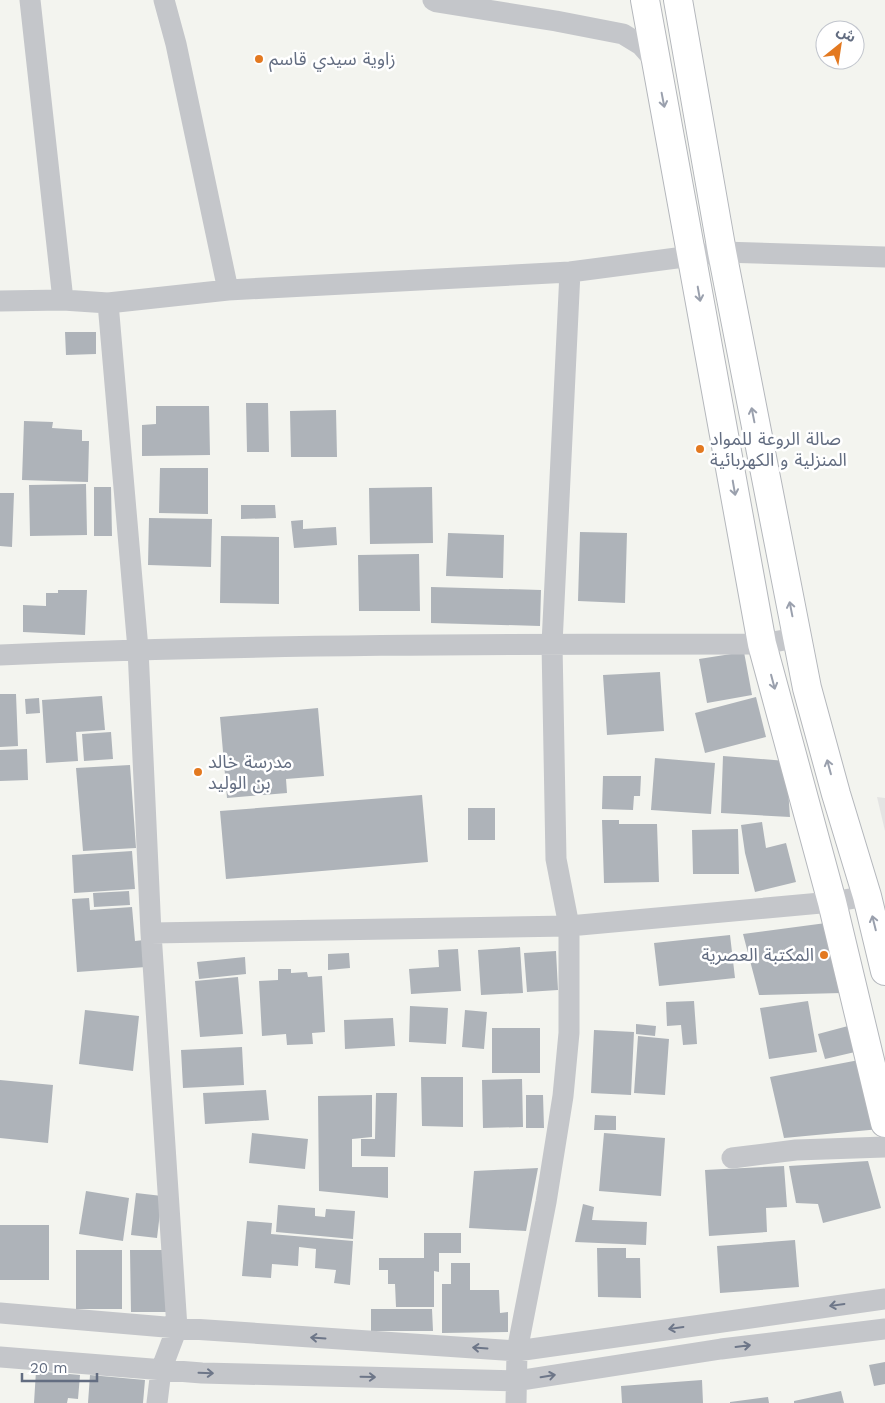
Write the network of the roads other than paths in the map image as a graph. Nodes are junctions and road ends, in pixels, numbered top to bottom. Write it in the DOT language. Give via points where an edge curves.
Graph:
graph roads {
  1 [pos="30,0"];
  2 [pos="164,0"];
  3 [pos="433,0"];
  4 [pos="645,0"];
  5 [pos="678,0"];
  6 [pos="656,62"];
  7 [pos="722,252"];
  8 [pos="885,256"];
  9 [pos="693,257"];
  10 [pos="570,272"];
  11 [pos="228,290"];
  12 [pos="63,300"];
  13 [pos="0,301"];
  14 [pos="108,303"];
  15 [pos="796,638"];
  16 [pos="552,644"];
  17 [pos="762,644"];
  18 [pos="138,649"];
  19 [pos="0,656"];
  20 [pos="867,896"];
  21 [pos="832,902"];
  22 [pos="569,926"];
  23 [pos="151,933"];
  24 [pos="885,971"];
  25 [pos="885,1123"];
  26 [pos="885,1147"];
  27 [pos="732,1158"];
  28 [pos="885,1299"];
  29 [pos="0,1313"];
  30 [pos="177,1328"];
  31 [pos="885,1329"];
  32 [pos="517,1351"];
  33 [pos="0,1357"];
  34 [pos="161,1370"];
  35 [pos="516,1381"];
  36 [pos="157,1403"];
  37 [pos="516,1403"];
  1 -- 12 [label="street"];
  2 -- 11 [label="street"];
  3 -- 6 [label="street" via="623,34"];
  4 -- 6 [label="main road"];
  5 -- 7 [label="main road"];
  6 -- 9 [label="main road, one-way"];
  7 -- 8 [label="street"];
  7 -- 9 [label="street"];
  15 -- 7 [label="main road, one-way"];
  9 -- 10 [label="street"];
  9 -- 17 [label="main road, one-way"];
  10 -- 11 [label="street"];
  10 -- 16 [label="street"];
  11 -- 14 [label="street"];
  12 -- 13 [label="street"];
  12 -- 14 [label="street"];
  14 -- 18 [label="street"];
  15 -- 17 [label="street"];
  20 -- 15 [label="main road, one-way"];
  16 -- 17 [label="street"];
  16 -- 18 [label="street"];
  16 -- 22 [label="street" via="556,860"];
  17 -- 21 [label="main road, one-way"];
  18 -- 19 [label="street"];
  18 -- 23 [label="street"];
  20 -- 21 [label="street"];
  24 -- 20 [label="main road, one-way"];
  21 -- 22 [label="street"];
  21 -- 25 [label="main road"];
  22 -- 23 [label="street"];
  22 -- 32 [label="street" via="569,1033 563,1096"];
  23 -- 30 [label="street"];
  26 -- 27 [label="street" via="796,1150"];
  28 -- 32 [label="street, one-way"];
  29 -- 30 [label="street"];
  32 -- 30 [label="street, one-way"];
  30 -- 34 [label="street"];
  35 -- 31 [label="street, one-way" via="721,1349"];
  32 -- 35 [label="street"];
  33 -- 34 [label="street"];
  34 -- 35 [label="street, one-way"];
  34 -- 36 [label="street"];
  35 -- 37 [label="street"];
}
